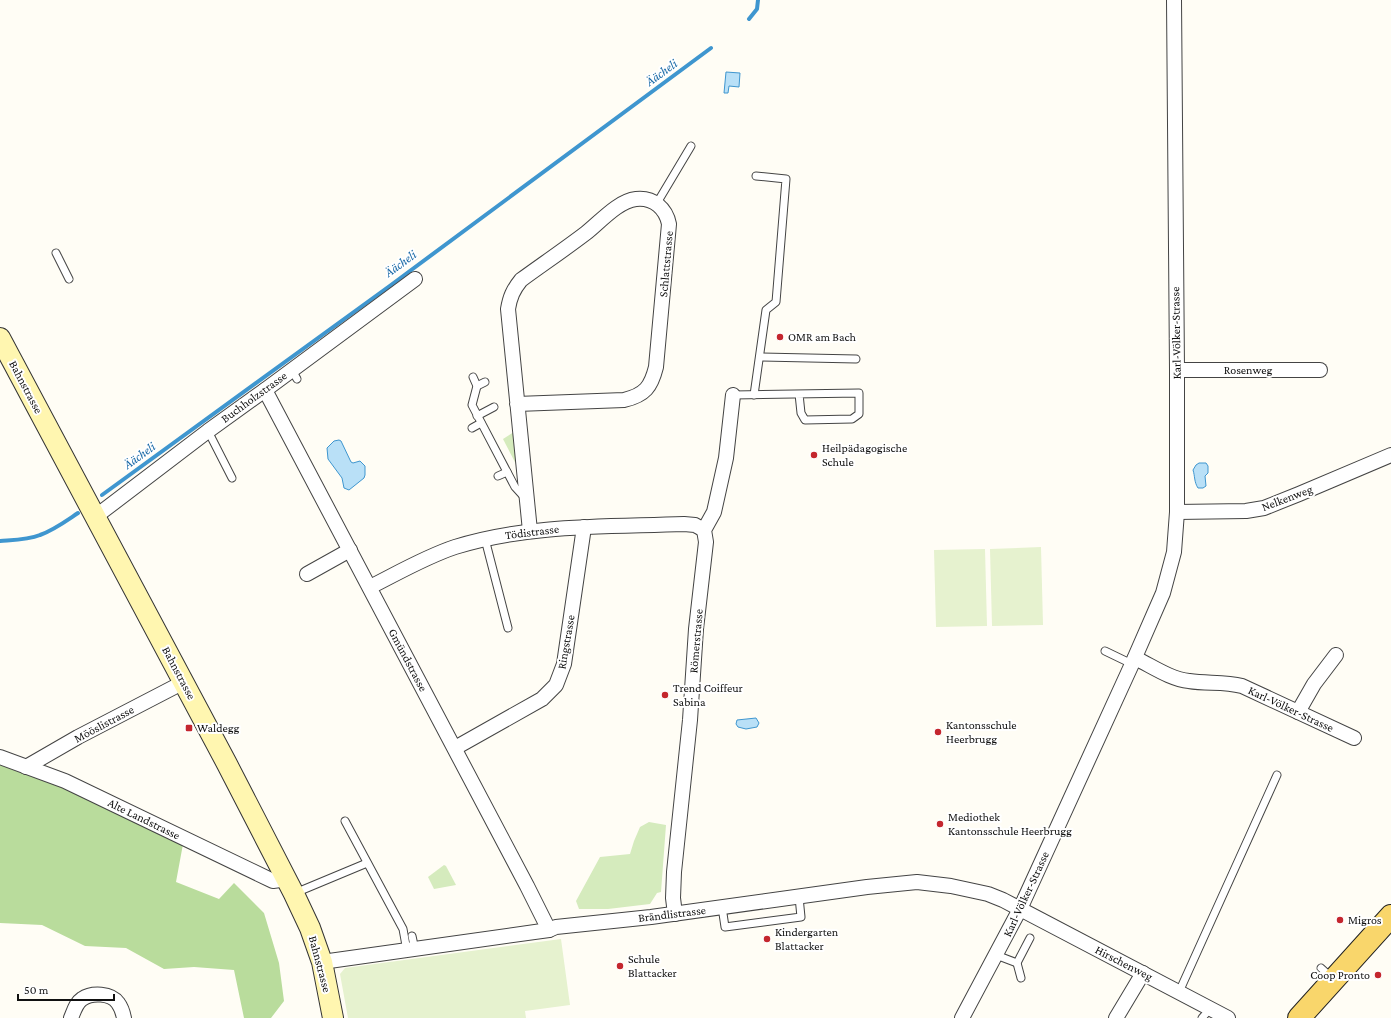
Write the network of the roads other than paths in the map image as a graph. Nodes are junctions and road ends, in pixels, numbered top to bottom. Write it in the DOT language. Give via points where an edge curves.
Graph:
graph roads {
  1 [pos="1174,0"];
  2 [pos="691,146"];
  3 [pos="756,176"];
  4 [pos="657,203"];
  5 [pos="56,253"];
  6 [pos="69,279"];
  7 [pos="414,279"];
  8 [pos="0,338"];
  9 [pos="760,357"];
  10 [pos="856,359"];
  11 [pos="1177,370"];
  12 [pos="1320,370"];
  13 [pos="473,377"];
  14 [pos="485,382"];
  15 [pos="477,386"];
  16 [pos="265,390"];
  17 [pos="754,394"];
  18 [pos="800,394"];
  19 [pos="734,396"];
  20 [pos="518,404"];
  21 [pos="494,407"];
  22 [pos="479,420"];
  23 [pos="472,428"];
  24 [pos="208,431"];
  25 [pos="1391,455"];
  26 [pos="507,472"];
  27 [pos="498,476"];
  28 [pos="232,478"];
  29 [pos="527,500"];
  30 [pos="1177,512"];
  31 [pos="95,517"];
  32 [pos="584,527"];
  33 [pos="704,530"];
  34 [pos="530,531"];
  35 [pos="485,539"];
  36 [pos="350,550"];
  37 [pos="307,574"];
  38 [pos="370,587"];
  39 [pos="508,628"];
  40 [pos="1105,651"];
  41 [pos="1336,655"];
  42 [pos="1134,661"];
  43 [pos="184,682"];
  44 [pos="1298,712"];
  45 [pos="1354,738"];
  46 [pos="454,748"];
  47 [pos="0,757"];
  48 [pos="26,767"];
  49 [pos="1277,775"];
  50 [pos="346,822"];
  51 [pos="367,863"];
  52 [pos="290,886"];
  53 [pos="799,897"];
  54 [pos="722,907"];
  55 [pos="1020,909"];
  56 [pos="675,914"];
  57 [pos="1391,916"];
  58 [pos="549,930"];
  59 [pos="412,936"];
  60 [pos="1030,938"];
  61 [pos="411,950"];
  62 [pos="996,955"];
  63 [pos="322,962"];
  64 [pos="1018,963"];
  65 [pos="1143,973"];
  66 [pos="1022,978"];
  67 [pos="1179,992"];
  68 [pos="1206,1013"];
  69 [pos="71,1018"];
  70 [pos="124,1018"];
  71 [pos="333,1018"];
  72 [pos="962,1018"];
  73 [pos="1116,1018"];
  74 [pos="1228,1018"];
  75 [pos="1299,1018"];
  1 -- 11 [label="street, Karl-Völker-Strasse"];
  2 -- 4 [label="lane"];
  3 -- 9 [label="lane" via="786,179 776,302 766,310"];
  4 -- 20 [label="street" via="638,199 621,204 521,280 514,289 508,310"];
  4 -- 20 [label="street, Schlattstrasse" via="667,216 669,224 656,367 651,384 640,395 624,400"];
  5 -- 6 [label="lane"];
  7 -- 16 [label="street, Buchholzstrasse" via="294,375"];
  8 -- 31 [label="main road, Bahnstrasse"];
  9 -- 10 [label="lane"];
  9 -- 17 [label="lane"];
  11 -- 12 [label="street, Rosenweg"];
  11 -- 30 [label="street, Karl-Völker-Strasse"];
  13 -- 15 [label="lane"];
  14 -- 15 [label="lane"];
  15 -- 22 [label="lane" via="472,405"];
  16 -- 24 [label="street, Buchholzstrasse"];
  16 -- 36 [label="street, Gmündstrasse"];
  17 -- 18 [label="lane"];
  17 -- 19 [label="lane"];
  18 -- 18 [label="lane" via="859,393 859,414 854,421 805,420 800,413"];
  19 -- 33 [label="street" via="726,458 714,512"];
  20 -- 29 [label="street"];
  21 -- 22 [label="lane"];
  22 -- 23 [label="lane"];
  22 -- 26 [label="lane"];
  24 -- 28 [label="lane"];
  24 -- 31 [label="street, Buchholzstrasse"];
  25 -- 30 [label="street, Nelkenweg" via="1264,508 1246,511"];
  26 -- 27 [label="lane"];
  26 -- 29 [label="lane" via="515,487"];
  29 -- 34 [label="street"];
  30 -- 42 [label="street, Karl-Völker-Strasse" via="1174,552 1163,593"];
  31 -- 43 [label="main road, Bahnstrasse"];
  32 -- 33 [label="street, Tödistrasse" via="684,524 695,525"];
  32 -- 34 [label="street, Tödistrasse"];
  32 -- 46 [label="street, Ringstrasse" via="564,664 556,684 542,699"];
  33 -- 56 [label="street, Römerstrasse" via="706,542 674,872"];
  34 -- 35 [label="street, Tödistrasse"];
  35 -- 38 [label="street, Tödistrasse" via="425,558"];
  35 -- 39 [label="lane"];
  36 -- 37 [label="street"];
  36 -- 38 [label="street, Gmündstrasse"];
  38 -- 46 [label="street, Gmündstrasse"];
  40 -- 42 [label="lane"];
  41 -- 44 [label="street" via="1314,684"];
  42 -- 44 [label="street, Karl-Völker-Strasse" via="1188,681 1232,683 1242,686"];
  42 -- 55 [label="street, Karl-Völker-Strasse"];
  43 -- 48 [label="street, Mööslistrasse"];
  43 -- 52 [label="main road, Bahnstrasse"];
  44 -- 45 [label="street, Karl-Völker-Strasse"];
  46 -- 58 [label="street, Gmündstrasse"];
  47 -- 48 [label="street, Alte Landstrasse"];
  48 -- 52 [label="street, Alte Landstrasse" via="65,781 235,864"];
  49 -- 67 [label="lane"];
  50 -- 51 [label="lane"];
  51 -- 52 [label="lane"];
  51 -- 61 [label="lane" via="403,929"];
  52 -- 63 [label="main road, Bahnstrasse" via="310,928"];
  53 -- 54 [label="street, Brändlistrasse"];
  53 -- 54 [label="lane" via="801,917 726,927"];
  53 -- 55 [label="street, Brändlistrasse" via="917,882 988,894"];
  54 -- 56 [label="street, Brändlistrasse"];
  55 -- 62 [label="street, Karl-Völker-Strasse"];
  55 -- 65 [label="street, Hirschenweg"];
  56 -- 58 [label="street, Brändlistrasse" via="556,927"];
  57 -- 75 [label="main road" via="1327,974"];
  58 -- 61 [label="street, Brändlistrasse"];
  59 -- 61 [label="lane"];
  60 -- 64 [label="lane"];
  61 -- 63 [label="street, Brändlistrasse" via="361,953"];
  62 -- 64 [label="lane"];
  62 -- 72 [label="street, Karl-Völker-Strasse"];
  63 -- 71 [label="main road, Bahnstrasse"];
  64 -- 66 [label="lane"];
  65 -- 67 [label="street, Hirschenweg"];
  65 -- 73 [label="street"];
  67 -- 68 [label="street, Hirschenweg"];
  68 -- 74 [label="street, Hirschenweg"];
  69 -- 70 [label="street" via="75,1007 82,999 94,995 111,997 121,1008"];
}
